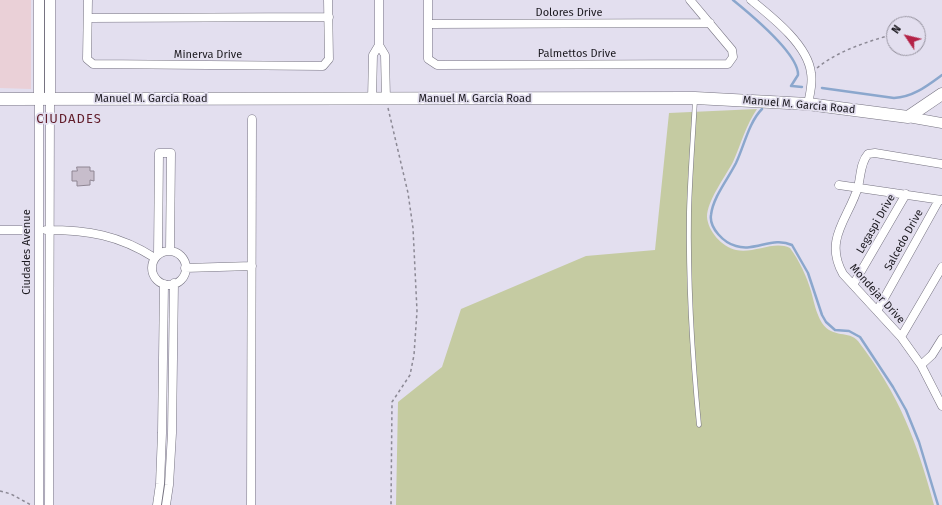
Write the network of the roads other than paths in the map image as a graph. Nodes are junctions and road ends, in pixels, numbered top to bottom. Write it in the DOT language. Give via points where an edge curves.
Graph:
graph roads {
  1 [pos="88,0"];
  2 [pos="328,0"];
  3 [pos="379,0"];
  4 [pos="428,0"];
  5 [pos="690,0"];
  6 [pos="751,0"];
  7 [pos="39,3"];
  8 [pos="50,3"];
  9 [pos="328,17"];
  10 [pos="88,18"];
  11 [pos="710,23"];
  12 [pos="428,24"];
  13 [pos="379,45"];
  14 [pos="942,94"];
  15 [pos="695,98"];
  16 [pos="0,99"];
  17 [pos="44,99"];
  18 [pos="372,99"];
  19 [pos="386,99"];
  20 [pos="808,104"];
  21 [pos="908,117"];
  22 [pos="252,119"];
  23 [pos="942,123"];
  24 [pos="942,164"];
  25 [pos="839,186"];
  26 [pos="858,188"];
  27 [pos="906,194"];
  28 [pos="940,200"];
  29 [pos="0,230"];
  30 [pos="23,230"];
  31 [pos="39,230"];
  32 [pos="50,230"];
  33 [pos="170,251"];
  34 [pos="156,257"];
  35 [pos="252,266"];
  36 [pos="942,267"];
  37 [pos="185,268"];
  38 [pos="174,283"];
  39 [pos="164,284"];
  40 [pos="853,285"];
  41 [pos="877,311"];
  42 [pos="901,337"];
  43 [pos="942,339"];
  44 [pos="921,365"];
  45 [pos="939,395"];
  46 [pos="942,406"];
  47 [pos="699,425"];
  48 [pos="162,454"];
  49 [pos="171,454"];
  50 [pos="38,505"];
  51 [pos="49,505"];
  52 [pos="157,505"];
  53 [pos="166,505"];
  54 [pos="251,505"];
  1 -- 10 [label="street"];
  2 -- 9 [label="street"];
  3 -- 13 [label="street"];
  4 -- 12 [label="street"];
  5 -- 11 [label="street"];
  6 -- 20 [label="street" via="782,27 808,60 812,73"];
  7 -- 17 [label="street, Ciudades Avenue"];
  8 -- 17 [label="street, Ciudades Avenue"];
  9 -- 10 [label="street"];
  9 -- 10 [label="street, Minerva Drive" via="329,59 323,66 99,66 87,59"];
  11 -- 12 [label="street, Dolores Drive"];
  11 -- 12 [label="street, Palmettos Drive" via="732,50 733,57 728,64 437,65 428,59"];
  13 -- 18 [label="street" via="373,55"];
  13 -- 19 [label="street" via="385,55"];
  14 -- 21 [label="main road"];
  15 -- 19 [label="main road, Manuel M. Garcia Road"];
  15 -- 20 [label="main road, Manuel M. Garcia Road"];
  15 -- 47 [label="lane" via="689,212 689,270 690,328"];
  16 -- 17 [label="main road, Manuel M. Garcia Road"];
  17 -- 18 [label="main road, Manuel M. Garcia Road"];
  17 -- 31 [label="street, Ciudades Avenue"];
  17 -- 32 [label="street, Ciudades Avenue"];
  18 -- 19 [label="main road, Manuel M. Garcia Road"];
  20 -- 21 [label="main road, Manuel M. Garcia Road"];
  21 -- 23 [label="street"];
  22 -- 35 [label="street"];
  24 -- 26 [label="street, Mondejar Drive" via="872,153 866,157 863,164"];
  25 -- 26 [label="street"];
  26 -- 27 [label="street"];
  26 -- 40 [label="street, Mondejar Drive" via="840,225 836,247 839,267"];
  27 -- 28 [label="street"];
  27 -- 40 [label="street, Legaspi Drive"];
  28 -- 41 [label="street, Salcedo Drive"];
  29 -- 30 [label="street"];
  31 -- 32 [label="street"];
  31 -- 50 [label="street, Ciudades Avenue"];
  32 -- 34 [label="street" via="103,234"];
  32 -- 51 [label="street, Ciudades Avenue"];
  33 -- 34 [label="street"];
  33 -- 34 [label="street" via="171,153 158,153"];
  33 -- 37 [label="street" via="181,256"];
  34 -- 39 [label="street" via="152,266 153,273 157,280"];
  35 -- 37 [label="street"];
  35 -- 54 [label="street"];
  36 -- 42 [label="street"];
  37 -- 38 [label="street" via="183,276"];
  38 -- 39 [label="street"];
  38 -- 49 [label="street"];
  39 -- 48 [label="street"];
  40 -- 41 [label="street, Mondejar Drive"];
  41 -- 42 [label="street, Mondejar Drive"];
  42 -- 44 [label="street, Mondejar Drive"];
  43 -- 44 [label="street" via="932,355"];
  44 -- 45 [label="street, Mondejar Drive"];
  45 -- 46 [label="street, Mondejar Drive"];
  48 -- 49 [label="street"];
  48 -- 52 [label="street"];
  49 -- 53 [label="street"];
}
